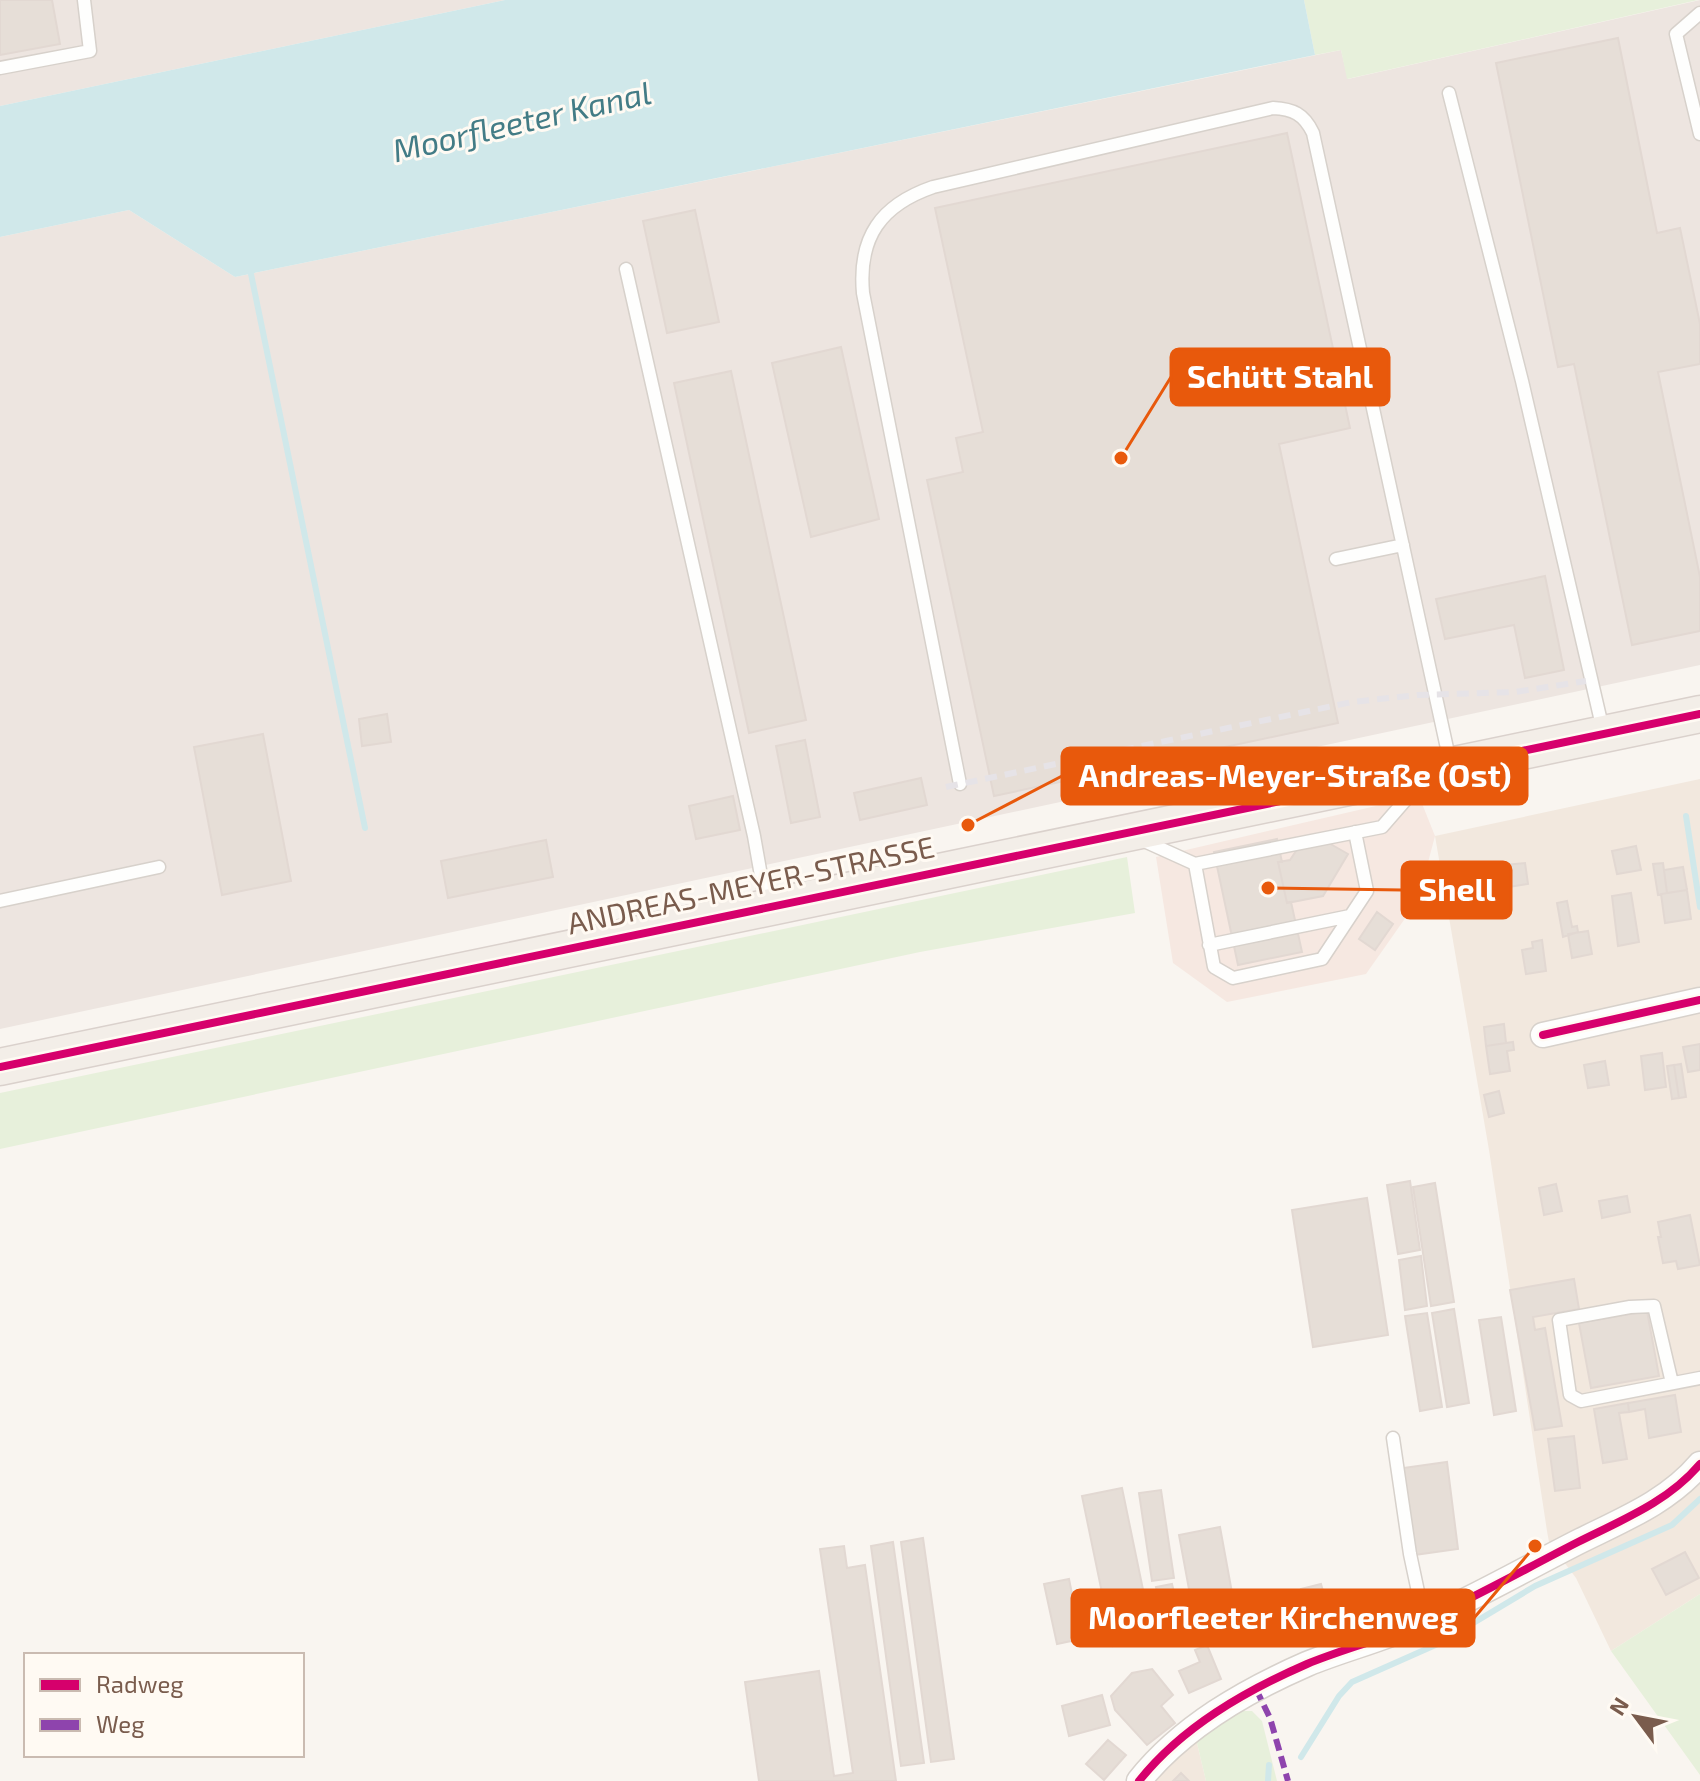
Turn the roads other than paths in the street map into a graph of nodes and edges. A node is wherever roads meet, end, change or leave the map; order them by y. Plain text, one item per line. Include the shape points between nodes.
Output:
1 (84, 0) edge
2 (1700, 13) edge
3 (0, 68) edge
4 (1449, 93) dead end
5 (1700, 134) edge
6 (626, 269) dead end
7 (1403, 545) junction
8 (1336, 559) dead end
9 (1700, 714) edge
10 (1604, 733) junction
11 (1441, 767) junction
12 (960, 784) dead end
13 (1355, 832) junction
14 (1128, 834) junction
15 (1195, 864) junction
16 (159, 867) dead end
17 (0, 901) edge
18 (767, 908) junction
19 (1350, 916) junction
20 (1209, 945) junction
21 (1700, 1000) edge
22 (1543, 1035) dead end
23 (0, 1067) edge
24 (1700, 1378) edge
25 (1672, 1383) junction
26 (1393, 1438) dead end
27 (1700, 1464) edge
28 (1424, 1620) junction
29 (1139, 1781) edge

1 - 3 lane via 90,51
2 - 5 lane via 1676,34
4 - 10 lane
6 - 18 lane
7 - 8 lane
7 - 11 lane
7 - 12 lane via 1313,133 1297,112 1254,112 911,195 876,225 861,270
9 - 10 main road, ANDREAS-MEYER-STRASSE
10 - 11 main road, ANDREAS-MEYER-STRASSE
11 - 13 lane via 1382,827
11 - 14 main road, ANDREAS-MEYER-STRASSE
13 - 15 lane
13 - 19 lane via 1367,891
14 - 15 lane
14 - 18 main road, ANDREAS-MEYER-STRASSE
15 - 20 lane
16 - 17 lane
18 - 23 main road, ANDREAS-MEYER-STRASSE
19 - 20 lane
19 - 20 lane via 1322,959 1248,975 1233,978 1214,967
21 - 22 street
24 - 25 lane
25 - 25 lane via 1581,1401 1570,1395 1559,1320 1654,1306
26 - 28 lane
27 - 28 street via 1649,1506
28 - 29 street via 1307,1664 1246,1694 1189,1732

